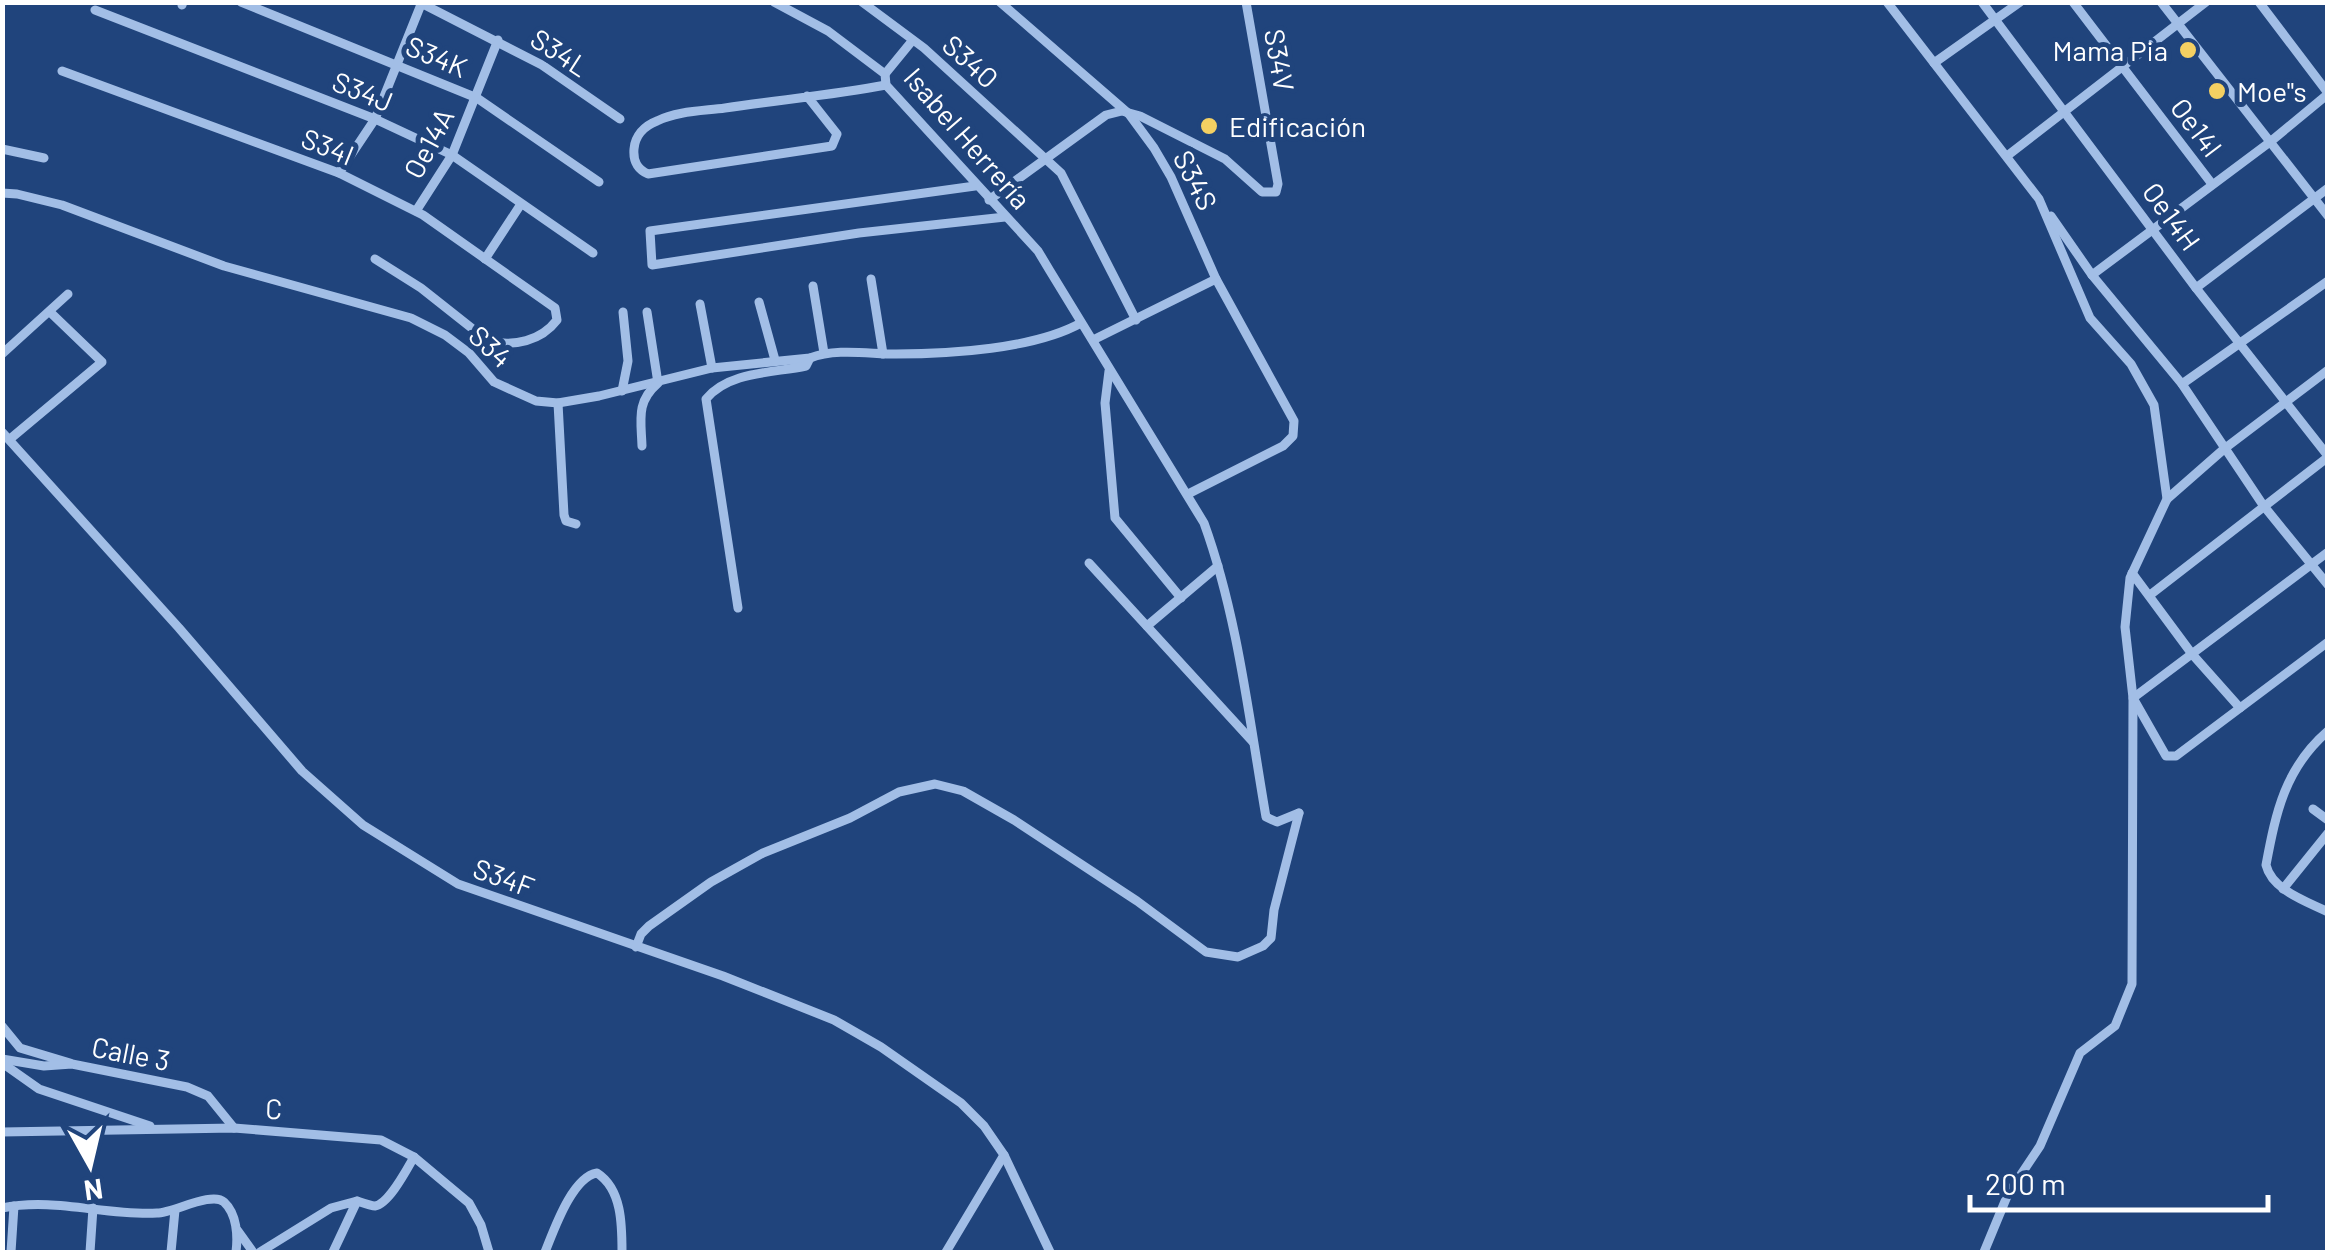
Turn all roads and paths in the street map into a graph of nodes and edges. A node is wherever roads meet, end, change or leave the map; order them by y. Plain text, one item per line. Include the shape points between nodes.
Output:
1 (241, 2) edge
2 (862, 2) edge
3 (1000, 2) edge
4 (1246, 2) edge
5 (1887, 2) edge
6 (1982, 2) edge
7 (2020, 2) edge
8 (2073, 2) edge
9 (2161, 2) edge
10 (2206, 2) edge
11 (2259, 2) edge
12 (421, 3) edge
13 (775, 3) edge
14 (95, 10) dead end
15 (1996, 20) junction
16 (2177, 24) junction
17 (498, 40) junction
18 (912, 41) junction
19 (1934, 63) junction
20 (397, 64) junction
21 (2122, 67) junction
22 (62, 71) dead end
23 (885, 80) junction
24 (2328, 93) edge
25 (808, 96) junction
26 (477, 98) junction
27 (2064, 110) junction
28 (1129, 114) junction
29 (620, 118) dead end
30 (375, 120) junction
31 (2270, 142) junction
32 (2, 148) edge
33 (452, 155) junction
34 (2007, 156) junction
35 (44, 158) dead end
36 (1045, 158) junction
37 (340, 173) junction
38 (600, 182) dead end
39 (2212, 184) junction
40 (976, 186) junction
41 (2328, 188) edge
42 (2, 194) edge
43 (2314, 199) junction
44 (989, 200) junction
45 (2039, 200) junction
46 (521, 204) junction
47 (416, 211) junction
48 (2328, 216) edge
49 (1005, 217) junction
50 (2154, 230) junction
51 (593, 253) dead end
52 (375, 258) dead end
53 (485, 259) junction
54 (2092, 275) junction
55 (871, 279) dead end
56 (1216, 279) junction
57 (2328, 281) edge
58 (814, 286) dead end
59 (2196, 288) junction
60 (68, 294) dead end
61 (759, 302) dead end
62 (700, 304) dead end
63 (50, 312) junction
64 (623, 312) dead end
65 (647, 312) dead end
66 (1136, 320) junction
67 (1082, 324) junction
68 (1093, 340) junction
69 (2240, 345) junction
70 (824, 353) junction
71 (2, 354) edge
72 (882, 354) junction
73 (810, 358) junction
74 (774, 360) junction
75 (712, 368) junction
76 (1110, 370) junction
77 (2328, 370) edge
78 (658, 383) junction
79 (2182, 384) junction
80 (622, 391) junction
81 (2286, 402) junction
82 (558, 403) junction
83 (6, 436) edge
84 (642, 446) dead end
85 (2224, 449) junction
86 (2328, 456) edge
87 (1188, 494) junction
88 (2167, 499) junction
89 (2263, 504) junction
90 (576, 524) dead end
91 (2328, 552) edge
92 (1089, 563) dead end
93 (2311, 564) junction
94 (1218, 566) junction
95 (2132, 573) junction
96 (2328, 585) edge
97 (2150, 595) junction
98 (1181, 598) junction
99 (738, 608) dead end
100 (1147, 626) junction
101 (2328, 642) edge
102 (2192, 654) junction
103 (2133, 698) junction
104 (2240, 708) junction
105 (2327, 732) edge
106 (1255, 745) junction
107 (2312, 809) dead end
108 (2328, 820) edge
109 (2328, 833) edge
110 (2284, 889) junction
111 (2328, 912) edge
112 (636, 946) junction
113 (2, 1026) edge
114 (2, 1061) edge
115 (72, 1064) junction
116 (157, 1128) junction
117 (234, 1128) junction
118 (2, 1132) edge
119 (1004, 1154) junction
120 (414, 1157) junction
121 (357, 1201) junction
122 (8, 1207) edge
123 (93, 1208) junction
124 (175, 1210) junction
125 (238, 1231) junction
126 (11, 1252) edge
127 (90, 1252) edge
128 (172, 1252) edge
129 (236, 1252) edge
130 (257, 1252) edge
131 (333, 1252) edge
132 (489, 1252) edge
133 (544, 1252) edge
134 (622, 1252) edge
135 (946, 1252) edge
136 (1050, 1252) edge
137 (1984, 1252) edge

1 - 20 street, S34K
2 - 18 street, S34O
3 - 28 street, S34S
4 - 28 street, S34V via 1278,184 1273,194 1262,192 1226,158
5 - 19 street
6 - 15 street, Oe14H
7 - 15 street
8 - 21 street, Oe14I
9 - 16 street
10 - 16 street
11 - 24 street
12 - 17 street, S34L
12 - 20 street
13 - 23 street, Isabel Herrería via 850,45
14 - 30 street, S34J
15 - 19 street
15 - 27 street, Oe14H
16 - 21 street
16 - 31 street
17 - 26 street, Oe14A
17 - 29 street, S34L
18 - 23 street
18 - 36 street, S34O
19 - 34 street
20 - 26 street, S34K
20 - 30 street
21 - 27 street
21 - 39 street, Oe14I
22 - 37 street, S34I
23 - 25 street
23 - 40 street, Isabel Herrería
24 - 31 street
25 - 25 street via 659,120 640,132 635,161 648,174 832,146 837,134
26 - 33 street, Oe14A
26 - 38 street, S34K
27 - 34 street
27 - 50 street, Oe14H
28 - 36 street via 1106,115
28 - 56 street, S34S via 1171,177
30 - 33 street, S34J
30 - 37 street
31 - 39 street
31 - 43 street
32 - 35 street
33 - 46 street, S34J
33 - 47 street, Oe14A
34 - 45 street
36 - 44 street
36 - 66 street, S34O via 1061,173
37 - 47 street, S34I
39 - 50 street
40 - 44 street, Isabel Herrería
40 - 49 street via 650,231 652,264
41 - 43 street
42 - 82 street, S34 via 62,206 224,266 410,318 469,353 506,390
43 - 48 street
43 - 59 street
44 - 49 street, Isabel Herrería
45 - 54 street
45 - 88 street via 2090,318 2131,364 2154,405
46 - 51 street, S34J
46 - 53 street
47 - 53 street, S34I
49 - 67 street, Isabel Herrería via 1038,251
50 - 54 street
50 - 59 street, Oe14H
52 - 53 street, S34I via 488,341 534,338 555,324 555,308
54 - 79 street
55 - 72 street
56 - 66 street
56 - 87 street, S34S via 1294,421 1293,436
57 - 69 street
58 - 70 street
59 - 69 street, Oe14H
60 - 63 street
61 - 74 street
62 - 75 street
63 - 71 street
63 - 83 street via 102,362
64 - 80 street via 628,362
65 - 78 street
66 - 68 street
67 - 68 street, Isabel Herrería
67 - 72 street, S34 via 1060,335 980,349
68 - 76 street, Isabel Herrería
69 - 79 street
69 - 81 street, Oe14H
70 - 72 street, S34
70 - 73 street, S34
73 - 74 street, S34
73 - 99 street via 806,366 733,382 706,399
74 - 75 street, S34
75 - 78 street, S34
76 - 87 street, Isabel Herrería
76 - 98 street via 1104,403 1115,518
77 - 81 street
78 - 80 street, S34
78 - 84 street via 645,395
79 - 85 street
80 - 82 street, S34
81 - 85 street
81 - 86 street, Oe14H
82 - 90 street via 565,518
83 - 112 street, S34F via 302,771 363,825 458,884
85 - 88 street
85 - 89 street
86 - 89 street
87 - 94 street, Isabel Herrería
88 - 95 street
89 - 93 street
89 - 97 street
91 - 93 street
92 - 100 street
93 - 96 street
93 - 102 street
94 - 98 street
94 - 106 street, Isabel Herrería
95 - 97 street
95 - 103 street via 2125,627
97 - 102 street
98 - 100 street
100 - 106 street
101 - 104 street
102 - 103 street
102 - 104 street
103 - 104 street via 2171,758
103 - 137 street via 2132,984 2115,1026 2080,1053
105 - 110 street via 2303,754 2278,808 2266,865
106 - 112 street, Isabel Herrería via 1266,817 1277,822 1299,813 1271,938 1249,954 1206,952 1014,820 963,791 935,784 899,792 742,864 649,926
107 - 108 street
109 - 110 street
110 - 111 street
112 - 119 street, S34F via 834,1020 961,1103
113 - 115 street via 20,1048
114 - 115 street, Calle 3
114 - 116 street via 39,1088
115 - 117 street, Calle 3 via 187,1087 208,1096
116 - 117 street, C
116 - 118 street, C
117 - 120 street, C via 367,1137
119 - 135 street
119 - 136 street, S34F
120 - 121 street via 382,1203
120 - 132 street, C via 475,1211
121 - 130 street via 330,1208
121 - 131 street
122 - 123 street
122 - 126 street
123 - 124 street
123 - 127 street
124 - 125 street via 219,1199
124 - 128 street
125 - 129 street
125 - 130 street
133 - 134 street via 582,1180 597,1173 618,1203

